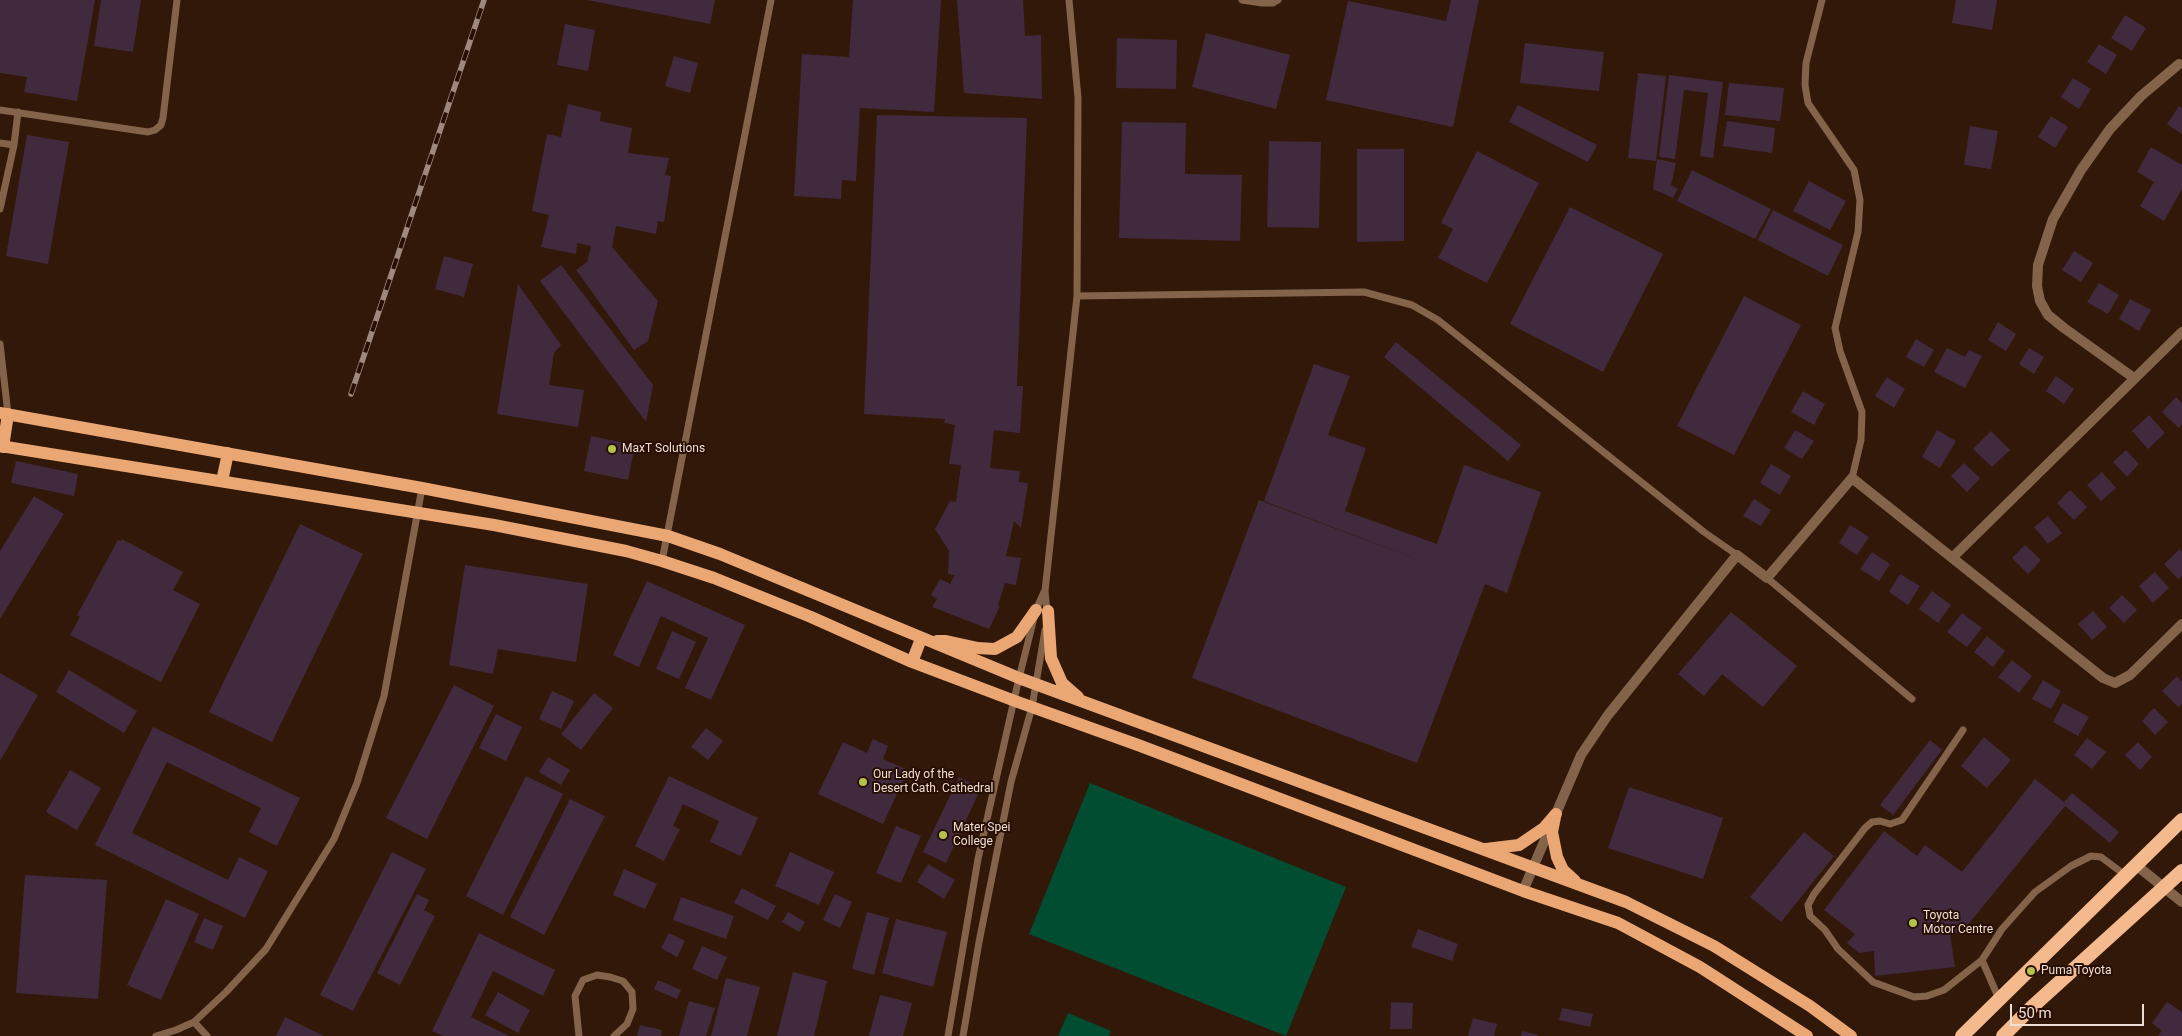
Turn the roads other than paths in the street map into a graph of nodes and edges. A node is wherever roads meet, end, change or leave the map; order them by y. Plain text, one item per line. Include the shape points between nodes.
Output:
1 (177, 0) edge
2 (771, 0) edge
3 (1070, 0) edge
4 (1242, 0) edge
5 (1278, 0) edge
6 (1822, 0) edge
7 (2179, 64) dead end
8 (0, 110) edge
9 (18, 112) junction
10 (0, 144) edge
11 (14, 145) junction
12 (0, 209) edge
13 (1077, 296) junction
14 (2182, 332) edge
15 (0, 344) edge
16 (2134, 378) junction
17 (4, 413) edge
18 (1, 446) edge
19 (228, 453) junction
20 (1852, 478) junction
21 (222, 482) junction
22 (422, 488) junction
23 (419, 513) junction
24 (668, 536) junction
25 (1737, 555) junction
26 (1953, 557) junction
27 (662, 561) junction
28 (1767, 578) junction
29 (1045, 591) junction
30 (1042, 610) junction
31 (2182, 624) edge
32 (924, 640) junction
33 (912, 662) junction
34 (1019, 678) junction
35 (1036, 684) junction
36 (1912, 699) dead end
37 (1082, 700) junction
38 (1015, 701) junction
39 (1032, 707) junction
40 (1963, 730) dead end
41 (1556, 814) junction
42 (2182, 820) edge
43 (1484, 850) junction
44 (2136, 865) junction
45 (1531, 868) junction
46 (2182, 871) edge
47 (2125, 875) junction
48 (1581, 886) junction
49 (2165, 888) junction
50 (1523, 891) junction
51 (2182, 902) edge
52 (1982, 960) junction
53 (1999, 999) junction
54 (194, 1022) junction
55 (156, 1036) edge
56 (207, 1036) edge
57 (579, 1036) edge
58 (614, 1036) edge
59 (948, 1036) edge
60 (963, 1036) edge
61 (1807, 1036) edge
62 (1851, 1036) edge
63 (1962, 1036) edge
64 (2003, 1036) edge

1 - 9 lane via 163,118 155,130 148,132
2 - 24 lane
3 - 13 lane via 1078,98
4 - 5 lane via 1262,3
6 - 20 lane via 1806,63 1808,103 1854,170 1860,200 1858,232 1835,328 1862,412 1861,440
7 - 16 street via 2141,96 2110,129 2081,170 2053,219 2038,265 2040,301 2048,315
8 - 9 lane
9 - 11 lane
10 - 11 lane
11 - 12 lane
13 - 25 lane via 1364,292 1412,305 1438,320
13 - 29 lane
14 - 16 street
15 - 17 lane
16 - 26 street
17 - 18 main road
17 - 19 main road
18 - 21 main road
19 - 21 main road
19 - 22 main road
20 - 26 street
20 - 28 street
21 - 23 main road
22 - 23 lane
22 - 24 main road
23 - 27 main road via 626,551
23 - 54 lane via 384,696 357,783 334,839 266,949
24 - 27 lane
24 - 32 main road via 720,554
25 - 28 street
25 - 41 street via 1608,715 1581,755
26 - 31 street via 2103,678 2116,683 2130,675
27 - 33 main road via 714,578
28 - 36 lane
29 - 30 lane
29 - 30 lane
30 - 32 main road via 1017,637 995,648
30 - 34 lane
30 - 35 lane
30 - 37 main road via 1051,658 1062,683
32 - 33 main road
32 - 34 main road
33 - 38 main road
34 - 35 main road
34 - 38 lane
35 - 37 main road
35 - 39 lane
37 - 43 main road
38 - 39 main road
38 - 59 lane via 978,859
39 - 50 main road
39 - 60 lane via 1012,782
40 - 52 lane via 1902,820 1890,824 1872,822 1865,828 1808,905 1810,916 1838,949 1873,982 1900,993 1914,997 1944,990
41 - 43 main road via 1544,828 1519,845
41 - 45 street
41 - 48 main road via 1552,832 1557,857 1563,870
42 - 44 highway
43 - 45 main road
44 - 47 highway
44 - 49 street
45 - 48 main road
45 - 50 street
46 - 49 highway
47 - 52 lane via 2101,857 2091,856 2071,866 2035,892 2002,929
47 - 53 highway
48 - 62 main road via 1626,902 1714,946 1810,1006
49 - 51 street
49 - 64 highway
50 - 61 main road via 1618,923 1700,967
52 - 53 lane
53 - 63 highway
54 - 55 lane
54 - 56 lane
57 - 58 lane via 575,996 582,980 597,975 623,981 632,992 633,1008 627,1024

